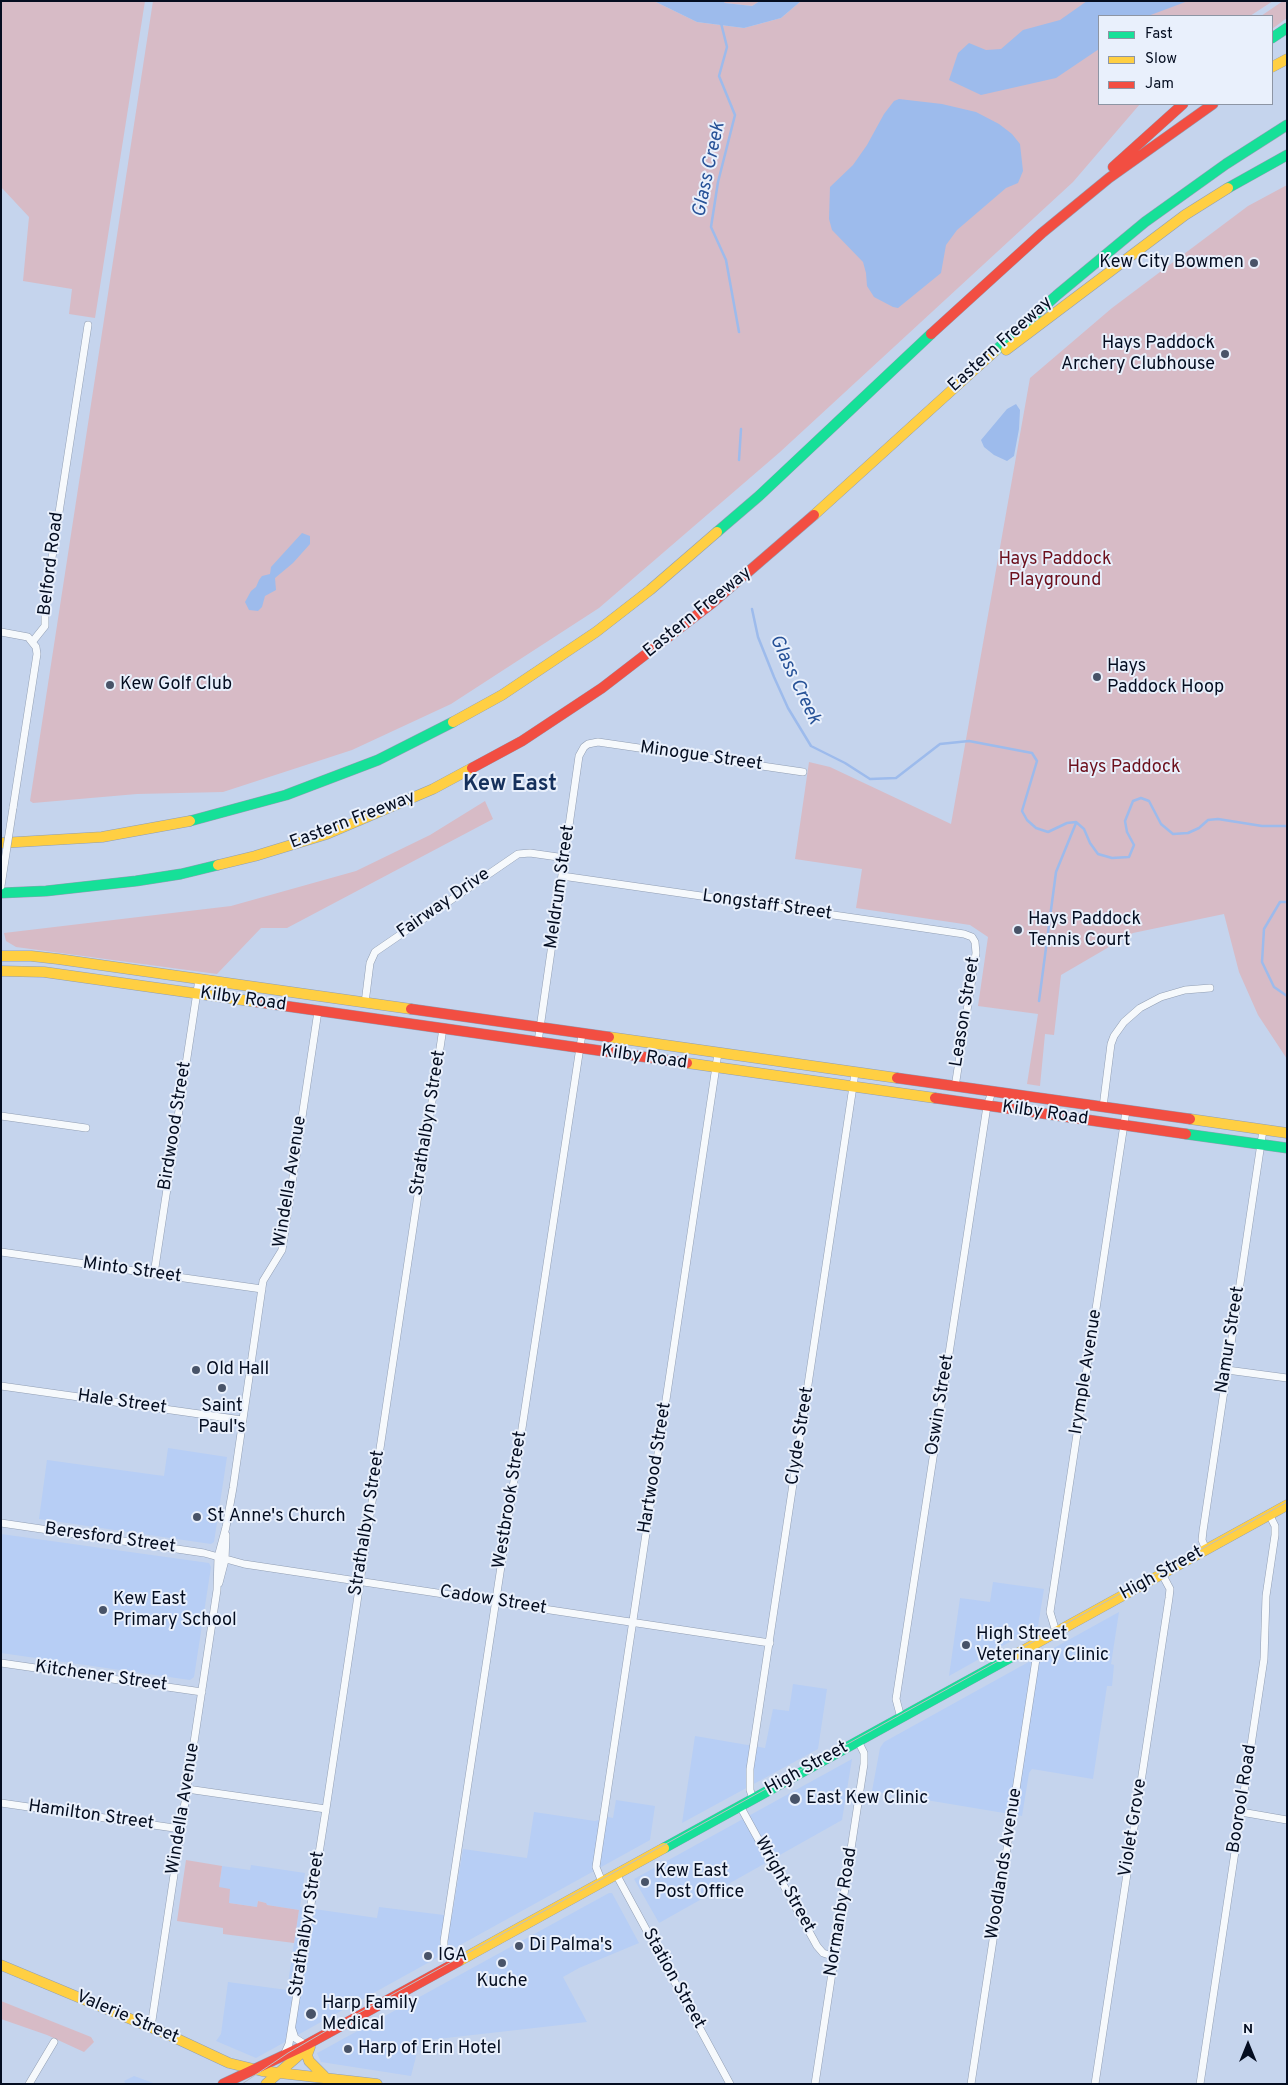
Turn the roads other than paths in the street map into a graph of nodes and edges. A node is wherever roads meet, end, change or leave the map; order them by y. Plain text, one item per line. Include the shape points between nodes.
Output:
1 (1287, 28) edge
2 (1273, 37) edge
3 (1287, 58) edge
4 (1273, 66) edge
5 (1182, 105) edge
6 (1212, 105) edge
7 (1287, 125) edge
8 (1287, 155) edge
9 (1065, 214) junction
10 (88, 325) dead end
11 (929, 409) junction
12 (1, 632) edge
13 (33, 641) junction
14 (598, 742) joint
15 (803, 772) dead end
16 (1, 843) edge
17 (565, 858) junction
18 (562, 876) junction
19 (1, 886) edge
20 (1, 893) edge
21 (972, 937) joint
22 (1, 956) edge
23 (1, 971) edge
24 (199, 979) junction
25 (1210, 988) dead end
26 (197, 994) junction
27 (365, 1003) junction
28 (318, 1011) junction
29 (443, 1028) junction
30 (539, 1028) junction
31 (582, 1034) junction
32 (538, 1042) junction
33 (579, 1048) junction
34 (718, 1053) junction
35 (717, 1068) junction
36 (855, 1073) junction
37 (955, 1087) junction
38 (853, 1088) junction
39 (992, 1092) junction
40 (987, 1106) junction
41 (1103, 1107) junction
42 (1126, 1110) junction
43 (1, 1116) edge
44 (1124, 1125) junction
45 (86, 1128) dead end
46 (1263, 1130) junction
47 (1287, 1133) edge
48 (1261, 1144) junction
49 (1287, 1148) edge
50 (1, 1252) edge
51 (154, 1274) junction
52 (262, 1289) junction
53 (1227, 1370) junction
54 (1287, 1378) edge
55 (1, 1386) edge
56 (242, 1420) junction
57 (1287, 1504) edge
58 (1269, 1514) junction
59 (1, 1524) edge
60 (226, 1527) junction
61 (1206, 1550) junction
62 (218, 1557) junction
63 (225, 1560) junction
64 (1162, 1574) junction
65 (359, 1581) junction
66 (217, 1590) junction
67 (496, 1602) junction
68 (633, 1623) junction
69 (1056, 1632) junction
70 (770, 1643) junction
71 (1034, 1644) junction
72 (1, 1663) edge
73 (202, 1692) junction
74 (901, 1718) junction
75 (858, 1741) junction
76 (187, 1789) junction
77 (753, 1799) junction
78 (1, 1803) edge
79 (740, 1806) junction
80 (326, 1809) junction
81 (1241, 1812) junction
82 (1287, 1820) edge
83 (181, 1829) junction
84 (616, 1874) junction
85 (602, 1882) junction
86 (834, 1957) junction
87 (452, 1964) junction
88 (1, 1966) edge
89 (293, 2018) junction
90 (151, 2027) junction
91 (54, 2042) dead end
92 (308, 2046) junction
93 (283, 2056) junction
94 (253, 2069) junction
95 (279, 2072) junction
96 (324, 2076) junction
97 (29, 2084) edge
98 (223, 2084) edge
99 (266, 2084) edge
100 (377, 2084) edge
101 (730, 2084) edge
102 (815, 2084) edge
103 (971, 2084) edge
104 (1095, 2084) edge
105 (1200, 2084) edge

1 - 2 main road
3 - 4 main road
5 - 9 main road via 1133,147
6 - 9 main road via 1117,172
7 - 11 main road, Eastern Freeway via 1145,222
8 - 11 main road via 1220,192 1178,220
9 - 16 main road via 996,273 680,565 596,632 468,715 370,764 244,808 102,837
10 - 13 street, Belford Road via 44,626
11 - 20 main road, Eastern Freeway via 786,540 671,637 561,716 481,764 365,819 255,856 136,882
12 - 13 street via 22,635
13 - 19 street, bridge via 37,654
14 - 15 street, Minogue Street
14 - 17 street, Meldrum Street via 588,744 580,756
17 - 18 street, Meldrum Street
17 - 27 street, Fairway Drive via 518,854 375,952 370,962
18 - 21 street, Longstaff Street
18 - 30 street, Meldrum Street
21 - 37 street, Leason Street via 976,953
22 - 24 main road, Kilby Road via 41,957
23 - 26 main road, Kilby Road via 44,972
24 - 26 street, Birdwood Street
24 - 27 main road, Kilby Road
25 - 41 street via 1185,990 1161,997 1140,1008 1124,1022 1111,1044
26 - 28 main road, Kilby Road
26 - 51 street, Birdwood Street
27 - 30 main road, Kilby Road
28 - 29 main road, Kilby Road
28 - 52 street, Windella Avenue via 282,1250 265,1276
29 - 32 main road, Kilby Road
29 - 65 street, Strathalbyn Street
30 - 31 main road, Kilby Road
30 - 32 street, Meldrum Street
31 - 33 street, Westbrook Street
31 - 34 main road, Kilby Road
32 - 33 main road, Kilby Road
33 - 35 main road, Kilby Road
33 - 67 street, Westbrook Street
34 - 35 street, Hartwood Street
34 - 36 main road, Kilby Road
35 - 38 main road, Kilby Road
35 - 68 street, Hartwood Street
36 - 37 main road, Kilby Road
36 - 38 street, Clyde Street
37 - 39 main road, Kilby Road
38 - 40 main road, Kilby Road
38 - 70 street, Clyde Street
39 - 40 street, Oswin Street
39 - 41 main road, Kilby Road
40 - 44 main road, Kilby Road
40 - 74 street, Oswin Street via 896,1699
41 - 42 main road, Kilby Road
42 - 44 street, Irymple Avenue
42 - 46 main road, Kilby Road
43 - 45 street
44 - 48 main road, Kilby Road
44 - 69 street, Irymple Avenue via 1050,1612
46 - 47 main road, Kilby Road
46 - 48 street, Namur Street
48 - 49 main road, Kilby Road
48 - 53 street, Namur Street
50 - 51 street, Minto Street
51 - 52 street, Minto Street
52 - 56 street, Windella Avenue
53 - 54 street
53 - 61 street, Namur Street via 1202,1531
55 - 56 street, Hale Street
56 - 60 street, Windella Avenue
57 - 58 main road, High Street
58 - 61 main road, High Street
58 - 81 street, Boorool Road via 1275,1535 1266,1596 1264,1659
59 - 62 street, Beresford Street
60 - 62 street, Windella Avenue
60 - 63 street, Windella Avenue
61 - 64 main road, High Street
62 - 63 street, Cadow Street
62 - 66 street, Windella Avenue
63 - 65 street, Cadow Street
63 - 66 street, Windella Avenue
64 - 69 main road, High Street
64 - 104 street, Violet Grove via 1170,1589 1169,1598
65 - 67 street, Cadow Street
65 - 80 street, Strathalbyn Street
66 - 73 street, Windella Avenue
67 - 68 street, Cadow Street
67 - 87 street, Westbrook Street via 444,1941
68 - 70 street, Cadow Street
68 - 85 street, Hartwood Street via 596,1867
69 - 71 main road, High Street
70 - 77 street, Clyde Street via 750,1768
71 - 74 main road, High Street
71 - 103 street, Woodlands Avenue via 1036,1659
72 - 73 street, Kitchener Street
73 - 76 street, Windella Avenue
74 - 75 main road, High Street
75 - 77 main road, High Street
75 - 86 street, Normanby Road via 864,1753 864,1764
76 - 80 street
76 - 83 street, Windella Avenue
77 - 79 main road, High Street
78 - 83 street, Hamilton Street
79 - 84 main road, High Street
79 - 86 street, Wright Street via 817,1946 823,1953
80 - 89 street, Strathalbyn Street
81 - 82 street
81 - 105 street, Boorool Road
83 - 90 street, Windella Avenue
84 - 85 main road, High Street
84 - 101 street, Station Street
85 - 87 main road, High Street
86 - 102 street, Normanby Road
87 - 92 main road, High Street
88 - 90 main road, Valerie Street
89 - 92 street, Strathalbyn Street via 294,2036
89 - 93 street, Strathalbyn Street via 288,2047
90 - 94 main road, Valerie Street via 222,2060
91 - 97 street
92 - 93 main road, High Street
92 - 95 main road, High Street
92 - 96 main road via 308,2060
93 - 94 main road, High Street
94 - 95 main road, Valerie Street
94 - 98 main road, High Street
95 - 96 main road, Valerie Street
95 - 99 main road, High Street
96 - 100 main road, Valerie Street

